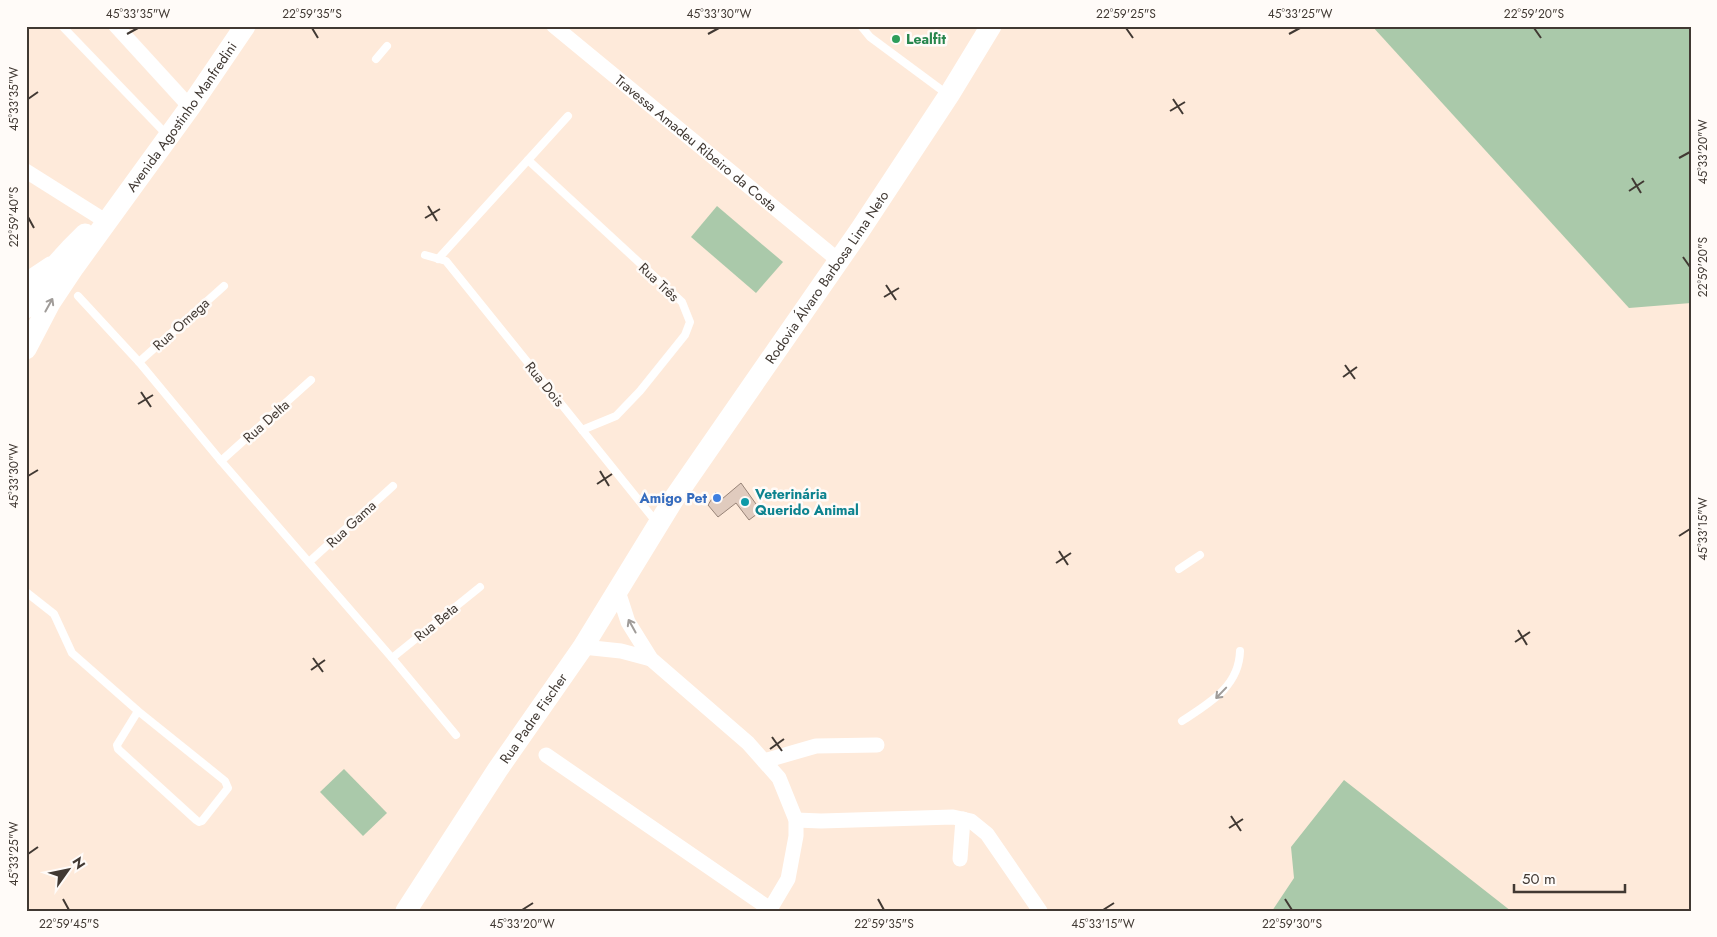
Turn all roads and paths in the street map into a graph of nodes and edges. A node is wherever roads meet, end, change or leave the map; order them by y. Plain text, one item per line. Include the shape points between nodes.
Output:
1 (62, 26) edge
2 (116, 26) edge
3 (245, 26) edge
4 (554, 26) edge
5 (861, 26) edge
6 (991, 26) edge
7 (387, 46) dead end
8 (376, 59) dead end
9 (949, 95) junction
10 (190, 107) junction
11 (568, 116) dead end
12 (168, 136) junction
13 (528, 160) junction
14 (26, 171) edge
15 (108, 215) junction
16 (425, 255) dead end
17 (62, 257) junction
18 (438, 259) junction
19 (838, 260) junction
20 (26, 280) edge
21 (224, 286) dead end
22 (78, 296) dead end
23 (26, 308) edge
24 (26, 348) edge
25 (139, 362) junction
26 (311, 380) dead end
27 (582, 430) junction
28 (221, 461) junction
29 (393, 486) dead end
30 (658, 524) junction
31 (1200, 555) dead end
32 (309, 562) junction
33 (1179, 568) dead end
34 (480, 587) dead end
35 (26, 592) edge
36 (618, 592) junction
37 (583, 647) junction
38 (1240, 651) dead end
39 (392, 658) junction
40 (651, 659) junction
41 (138, 711) junction
42 (1182, 720) dead end
43 (456, 735) dead end
44 (877, 745) dead end
45 (546, 755) dead end
46 (764, 760) junction
47 (963, 819) junction
48 (796, 820) junction
49 (960, 859) dead end
50 (770, 910) edge
51 (406, 911) edge
52 (1040, 911) edge

1 - 12 lane
2 - 10 street
3 - 10 main road, Avenida Agostinho Manfredini
4 - 19 street, Travessa Amadeu Ribeiro da Costa
5 - 9 lane via 870,37
6 - 9 main road, Rodovia Álvaro Barbosa Lima Neto
7 - 8 lane
9 - 19 main road, Rodovia Álvaro Barbosa Lima Neto
10 - 12 main road, Avenida Agostinho Manfredini
11 - 13 lane
12 - 15 main road, Avenida Agostinho Manfredini
13 - 18 lane
13 - 27 lane, Rua Três via 682,302 690,322 685,335 616,416
14 - 15 street
15 - 17 main road
24 -> 15 main road via 50,303
16 - 18 lane, Rua Dois
17 - 20 street
17 - 23 main road
18 - 27 lane, Rua Dois via 446,261
19 - 30 main road, Rodovia Álvaro Barbosa Lima Neto
21 - 25 lane, Rua Omega
22 - 25 lane
25 - 28 lane
26 - 28 lane, Rua Delta
27 - 30 lane, Rua Dois
28 - 32 lane
29 - 32 lane, Rua Gama
30 - 36 main road, Rua Padre Fischer
31 - 33 lane
32 - 39 lane
34 - 39 lane, Rua Beta
35 - 41 lane via 54,614 72,653
36 - 37 main road, Rua Padre Fischer
40 -> 36 street via 628,622
37 - 40 street
37 - 51 main road, Rua Padre Fischer via 498,769
38 -> 42 lane via 1236,673 1219,696
39 - 43 lane
40 - 46 street
41 - 41 lane via 227,785 228,788 202,821 196,820 118,749
44 - 46 street via 816,746
45 - 50 street
46 - 48 street via 779,778
47 - 48 street
47 - 49 street
47 - 52 street via 971,821 987,834
48 - 50 street via 788,879

